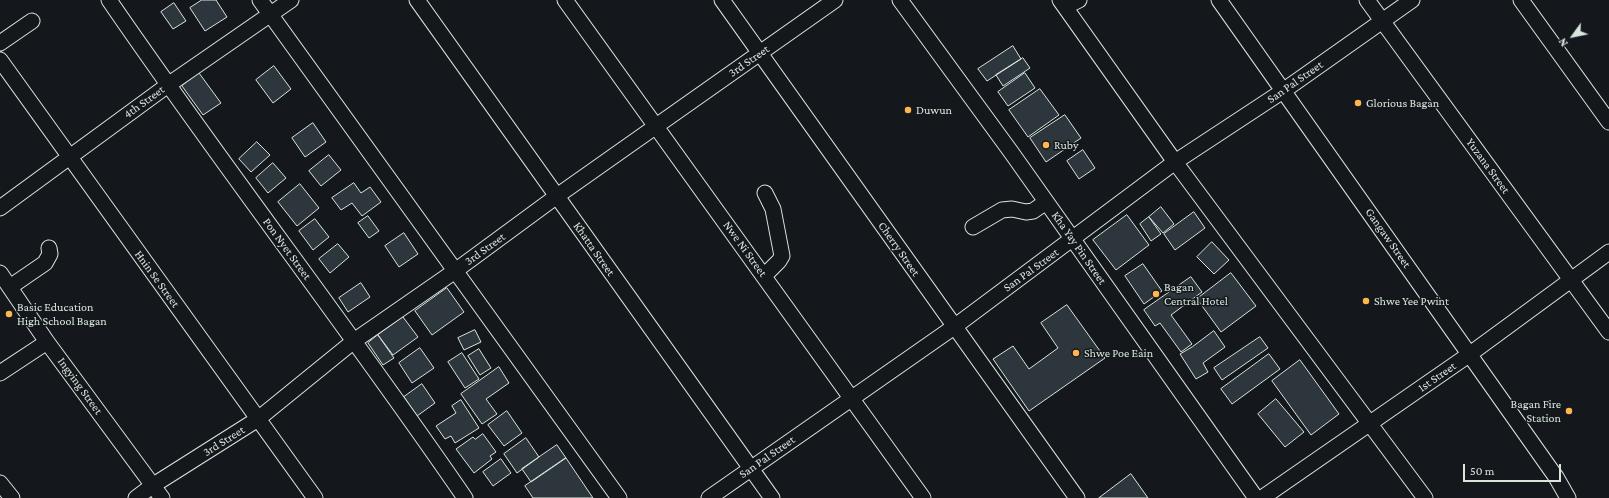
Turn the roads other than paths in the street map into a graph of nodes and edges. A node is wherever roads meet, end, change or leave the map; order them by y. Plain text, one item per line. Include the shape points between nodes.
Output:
1 (109, 0) edge
2 (260, 0) edge
3 (291, 0) edge
4 (417, 0) edge
5 (565, 0) edge
6 (722, 0) edge
7 (834, 0) edge
8 (900, 0) edge
9 (1079, 0) edge
10 (1219, 0) edge
11 (1367, 0) edge
12 (1412, 0) edge
13 (1521, 0) edge
14 (1063, 4) edge
15 (270, 15) junction
16 (1382, 20) junction
17 (32, 21) dead end
18 (0, 43) edge
19 (760, 53) junction
20 (0, 60) edge
21 (168, 85) junction
22 (1283, 91) junction
23 (1609, 122) edge
24 (656, 127) junction
25 (70, 157) junction
26 (1175, 162) junction
27 (765, 193) dead end
28 (557, 196) junction
29 (1046, 202) junction
30 (0, 208) edge
31 (973, 227) dead end
32 (1073, 239) junction
33 (49, 248) dead end
34 (1609, 252) edge
35 (455, 272) junction
36 (0, 273) edge
37 (764, 276) junction
38 (1571, 280) junction
39 (10, 287) junction
40 (954, 326) junction
41 (1609, 332) edge
42 (354, 341) junction
43 (47, 342) junction
44 (1470, 354) junction
45 (0, 373) edge
46 (852, 399) junction
47 (258, 419) junction
48 (1370, 423) junction
49 (750, 468) junction
50 (0, 483) edge
51 (152, 486) junction
52 (12, 498) edge
53 (136, 498) edge
54 (162, 498) edge
55 (315, 498) edge
56 (465, 498) edge
57 (619, 498) edge
58 (709, 498) edge
59 (772, 498) edge
60 (923, 498) edge
61 (1077, 498) edge
62 (1256, 498) edge
63 (1262, 498) edge
64 (1425, 498) edge
65 (1568, 498) edge

1 - 21 street, Pon Nyet Street
2 - 15 street
3 - 15 street, 4th Street
4 - 28 street, Khatta Street
5 - 24 street, Nwe Ni Street
6 - 19 street, Cherry Street
7 - 19 street, 3rd Street
8 - 29 street, Kha Yay Pin Street
9 - 14 street
10 - 22 street, Gangaw Street
11 - 16 street, Yuzana Street
12 - 16 street, San Pal Street
13 - 23 street
14 - 26 street
15 - 21 street, 4th Street
15 - 35 street
16 - 22 street, San Pal Street
16 - 38 street, Yuzana Street
17 - 18 street
19 - 24 street, 3rd Street
19 - 40 street, Cherry Street
20 - 25 street, Hnin Se Street
21 - 25 street, 4th Street
21 - 42 street, Pon Nyet Street
22 - 26 street, San Pal Street
22 - 44 street, Gangaw Street
24 - 28 street, 3rd Street
24 - 37 street, Nwe Ni Street
25 - 30 street, 4th Street
25 - 47 street, Hnin Se Street
26 - 32 street, San Pal Street
26 - 48 street
27 - 37 street via 773,209 782,256
28 - 35 street, 3rd Street
28 - 49 street, Khatta Street
29 - 31 street via 1033,211 1012,208 1002,210
29 - 32 street, Kha Yay Pin Street
32 - 40 street, San Pal Street
32 - 62 street, Kha Yay Pin Street
33 - 39 street via 50,254 45,263
34 - 38 street, 1st Street
35 - 42 street, 3rd Street
35 - 57 street
36 - 39 street, Ingying Street
37 - 46 street, Nwe Ni Street
38 - 41 street, Yuzana Street
38 - 44 street, 1st Street
39 - 43 street, Ingying Street
40 - 46 street, San Pal Street
40 - 61 street, Cherry Street
42 - 47 street, 3rd Street
42 - 56 street, Pon Nyet Street
43 - 45 street
43 - 51 street, Ingying Street
44 - 48 street, 1st Street
44 - 65 street, Gangaw Street
46 - 49 street, San Pal Street
46 - 60 street, Nwe Ni Street
47 - 51 street, 3rd Street
47 - 55 street, Hnin Se Street
48 - 63 street, 1st Street
48 - 64 street
49 - 58 street, San Pal Street
49 - 59 street, Khatta Street
50 - 52 street
51 - 53 street, 3rd Street
51 - 54 street, Ingying Street

